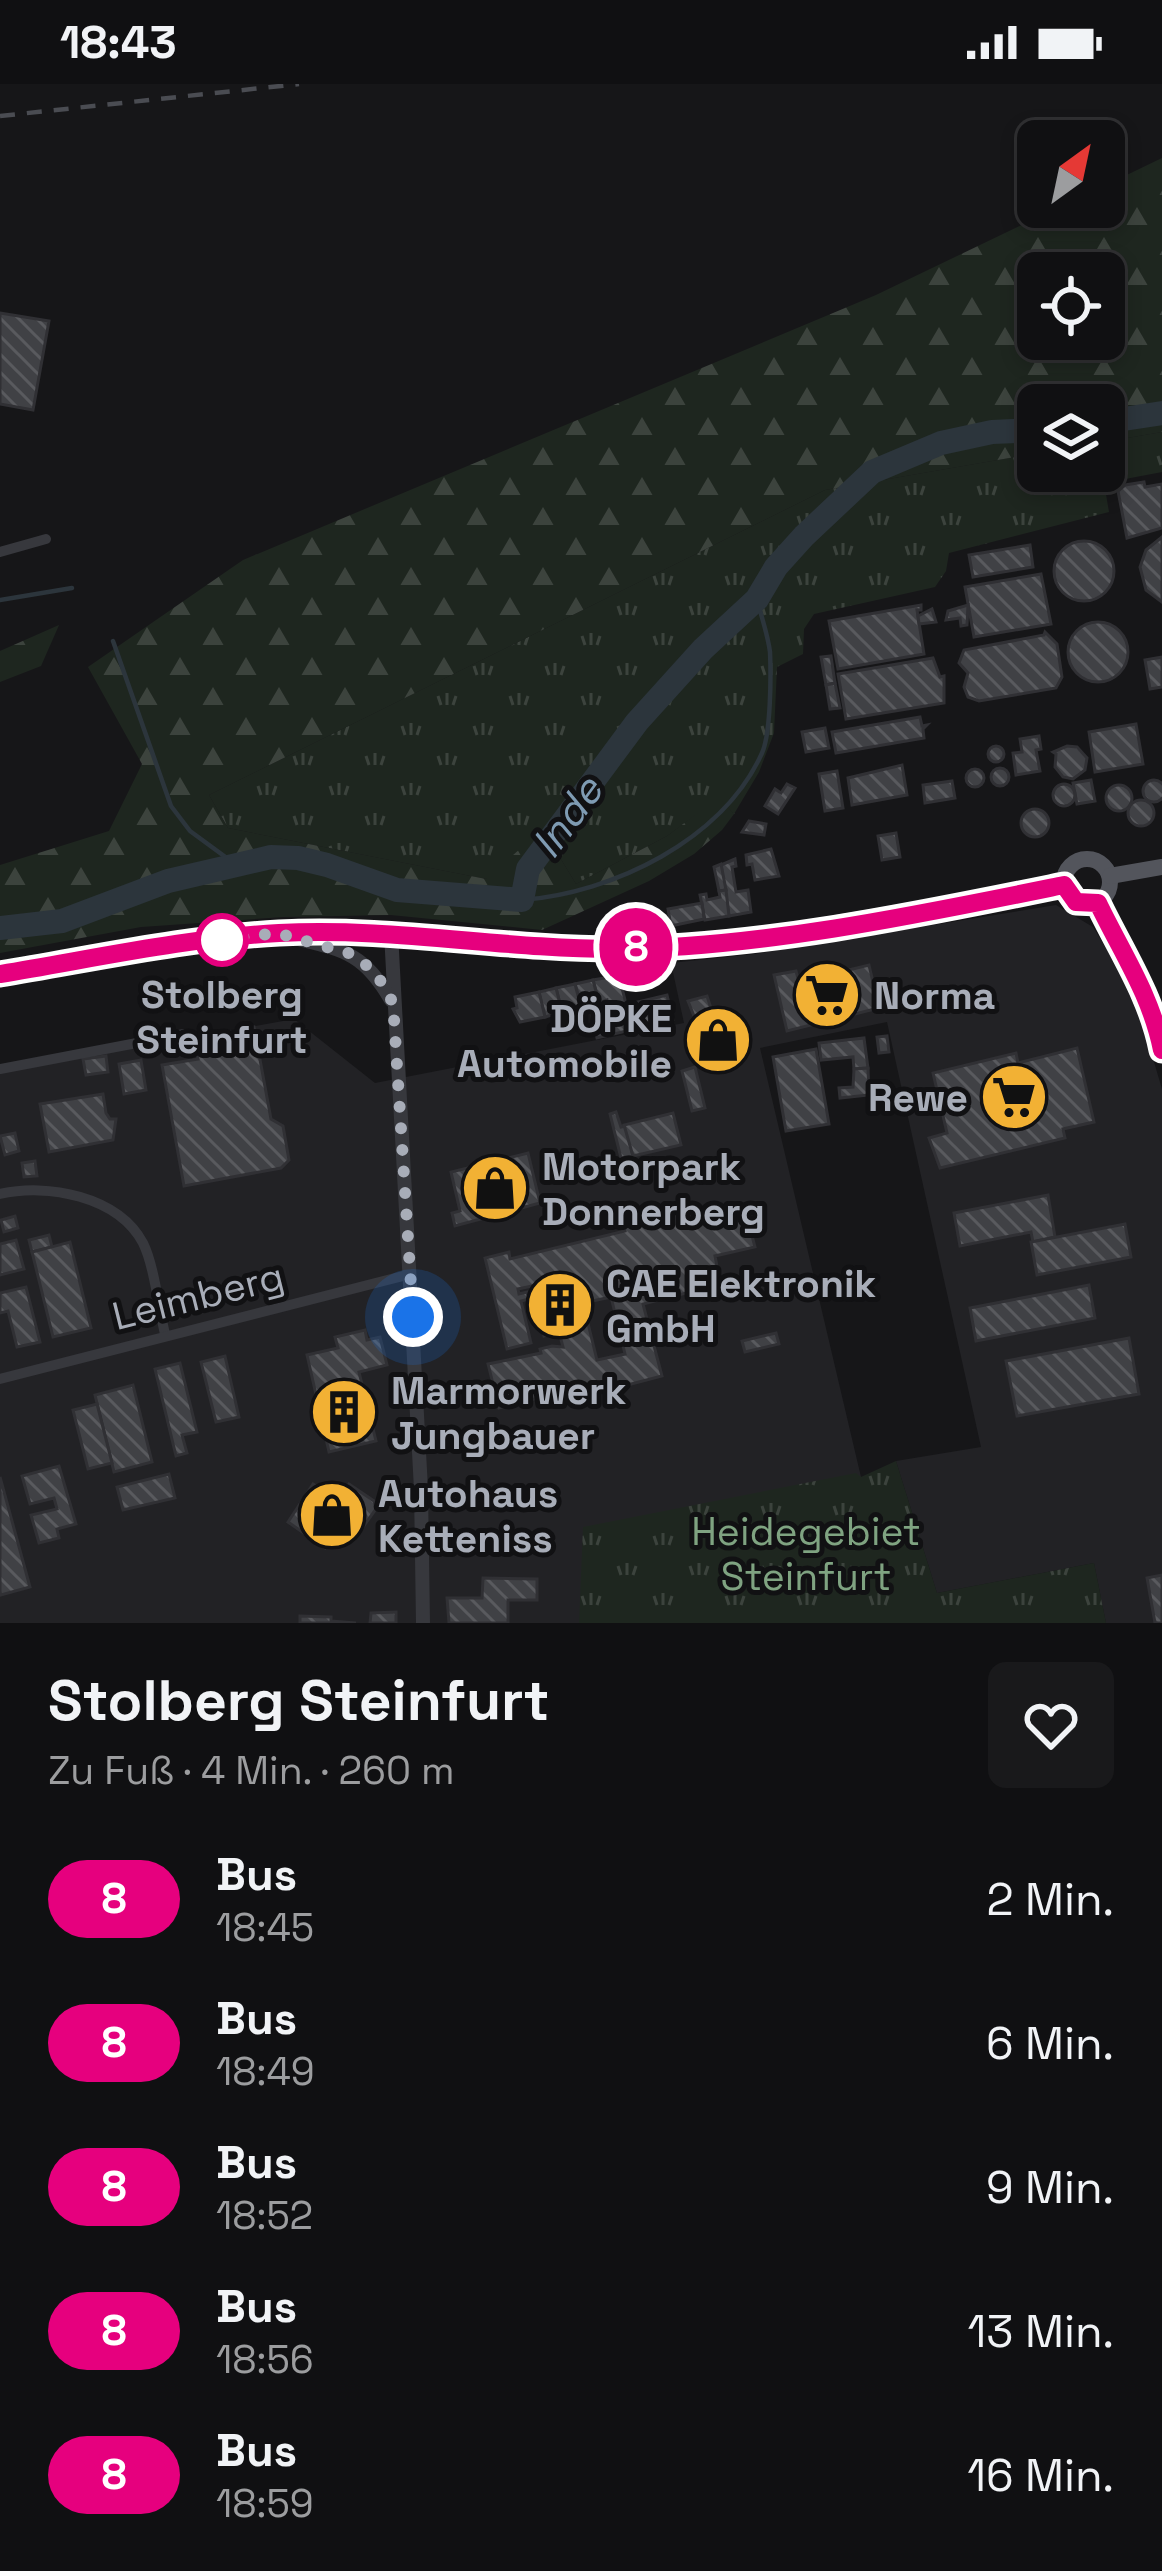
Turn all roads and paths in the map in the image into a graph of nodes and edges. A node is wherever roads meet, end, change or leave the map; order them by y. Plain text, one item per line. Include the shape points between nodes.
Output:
1 (46, 539) dead end
2 (0, 552) edge
3 (1162, 867) edge
4 (1110, 876) junction
5 (1064, 885) junction
6 (1098, 903) junction
7 (277, 933) junction
8 (391, 933) junction
9 (0, 974) edge
10 (393, 1003) junction
11 (184, 1034) dead end
12 (1162, 1050) edge
13 (0, 1069) edge
14 (0, 1194) edge
15 (411, 1274) junction
16 (165, 1334) junction
17 (0, 1379) edge
18 (423, 1623) edge

1 - 2 street
3 - 4 main road
4 - 5 main road via 1088,858 1068,869
4 - 6 main road
5 - 6 main road via 1076,902
5 - 8 main road via 872,920 615,949
6 - 12 street via 1144,986
7 - 8 main road
7 - 9 main road
7 - 10 street via 362,960
8 - 10 street
10 - 15 street
11 - 13 street
14 - 16 street via 61,1192 111,1210 142,1243
15 - 16 street, Leimberg
15 - 18 street
16 - 17 street, Leimberg

